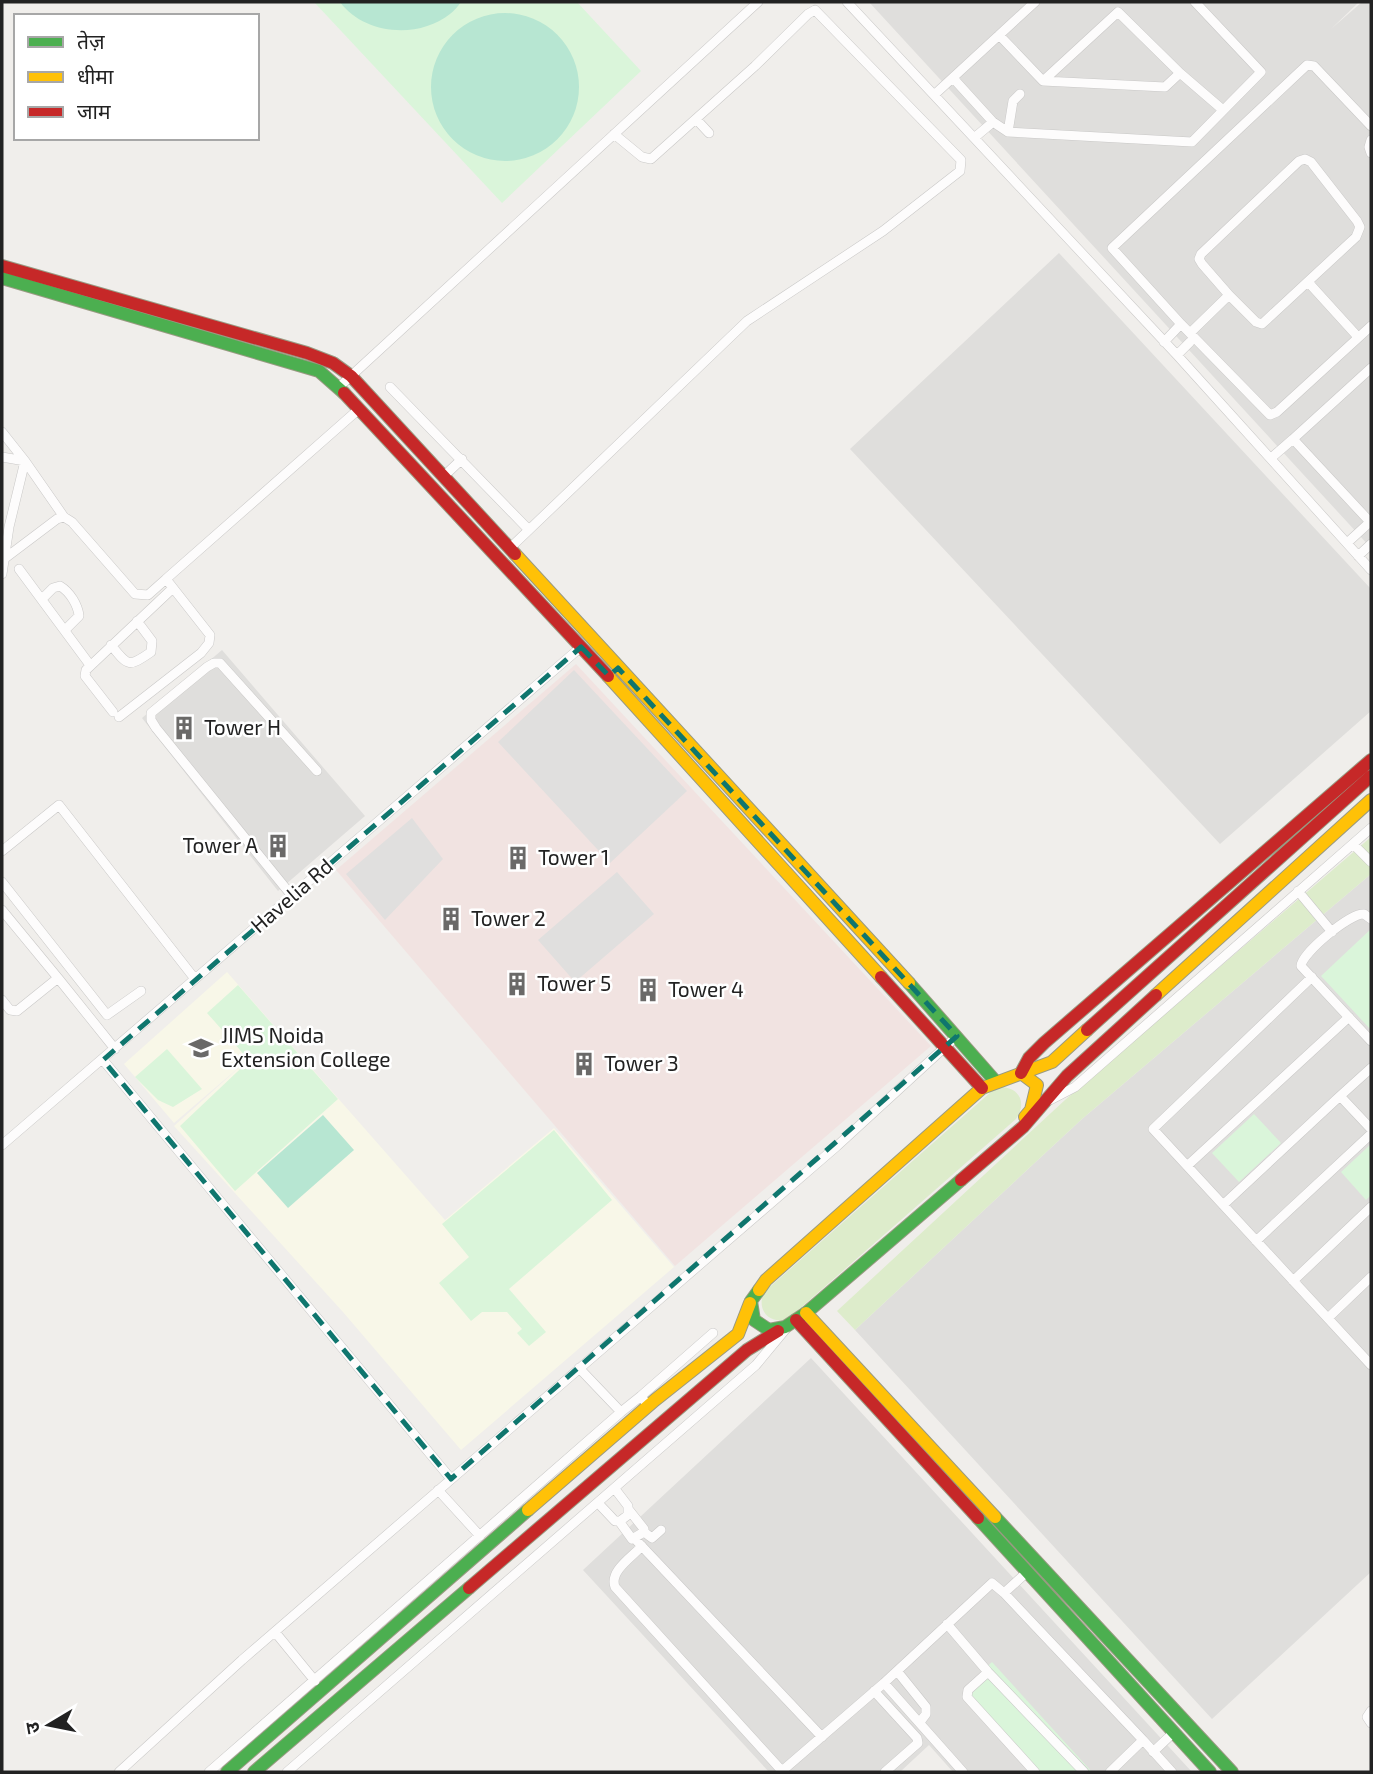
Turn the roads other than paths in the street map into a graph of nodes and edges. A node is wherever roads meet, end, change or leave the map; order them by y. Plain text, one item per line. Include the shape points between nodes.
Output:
1 (758, 2) edge
2 (847, 2) edge
3 (1035, 2) edge
4 (1195, 2) edge
5 (819, 6) edge
6 (999, 36) junction
7 (1180, 73) junction
8 (953, 78) junction
9 (1043, 81) junction
10 (1020, 94) dead end
11 (934, 95) junction
12 (1223, 110) junction
13 (696, 119) junction
14 (992, 122) junction
15 (1371, 126) edge
16 (1008, 132) junction
17 (709, 133) dead end
18 (614, 134) junction
19 (974, 138) junction
20 (1371, 140) edge
21 (1371, 153) edge
22 (2, 266) edge
23 (2, 278) edge
24 (1308, 282) junction
25 (1229, 295) junction
26 (1181, 324) junction
27 (1371, 326) edge
28 (1190, 337) junction
29 (1358, 337) junction
30 (1164, 342) junction
31 (1177, 355) junction
32 (1371, 368) edge
33 (351, 376) junction
34 (339, 387) junction
35 (390, 387) dead end
36 (359, 409) junction
37 (2, 432) edge
38 (1293, 439) junction
39 (2, 457) edge
40 (1271, 458) junction
41 (462, 459) junction
42 (25, 461) junction
43 (443, 477) junction
44 (64, 517) junction
45 (1371, 523) edge
46 (5, 526) edge
47 (529, 530) junction
48 (1347, 543) junction
49 (1371, 544) edge
50 (509, 549) junction
51 (1358, 556) junction
52 (4, 559) junction
53 (19, 569) dead end
54 (1371, 570) edge
55 (2, 574) edge
56 (166, 579) junction
57 (173, 588) junction
58 (42, 599) junction
59 (137, 621) junction
60 (65, 630) junction
61 (111, 645) junction
62 (581, 647) junction
63 (90, 664) junction
64 (613, 672) junction
65 (1371, 760) edge
66 (317, 771) dead end
67 (1371, 776) edge
68 (1371, 800) edge
69 (1371, 828) edge
70 (1353, 844) junction
71 (2, 850) edge
72 (1371, 862) edge
73 (2, 882) edge
74 (1298, 891) junction
75 (292, 896) junction
76 (2, 910) edge
77 (1371, 919) edge
78 (1332, 932) junction
79 (1312, 977) junction
80 (58, 978) junction
81 (195, 979) junction
82 (141, 991) dead end
83 (2, 1000) edge
84 (1349, 1017) junction
85 (957, 1036) junction
86 (1371, 1041) edge
87 (946, 1046) junction
88 (116, 1049) junction
89 (103, 1060) junction
90 (1371, 1068) edge
91 (1020, 1073) junction
92 (996, 1082) junction
93 (982, 1088) junction
94 (1340, 1096) junction
95 (1046, 1102) junction
96 (1371, 1131) edge
97 (1011, 1137) junction
98 (4, 1139) edge
99 (1186, 1166) junction
100 (1223, 1205) junction
101 (1371, 1208) edge
102 (1256, 1241) junction
103 (1371, 1277) edge
104 (1293, 1281) junction
105 (751, 1301) junction
106 (1328, 1318) junction
107 (795, 1321) junction
108 (713, 1333) dead end
109 (1369, 1359) edge
110 (579, 1368) junction
111 (644, 1401) junction
112 (621, 1412) junction
113 (662, 1421) junction
114 (674, 1437) junction
115 (452, 1479) junction
116 (615, 1489) junction
117 (439, 1490) junction
118 (598, 1503) junction
119 (629, 1510) junction
120 (619, 1521) junction
121 (661, 1530) dead end
122 (644, 1532) junction
123 (480, 1536) junction
124 (639, 1543) junction
125 (1026, 1573) junction
126 (1004, 1593) junction
127 (947, 1624) junction
128 (275, 1632) junction
129 (897, 1671) junction
130 (988, 1672) junction
131 (315, 1681) junction
132 (884, 1684) junction
133 (874, 1691) junction
134 (1371, 1711) edge
135 (920, 1722) junction
136 (1371, 1723) edge
137 (1174, 1733) junction
138 (822, 1737) junction
139 (1143, 1740) junction
140 (1153, 1752) junction
141 (119, 1772) edge
142 (209, 1772) edge
143 (226, 1772) edge
144 (254, 1772) edge
145 (287, 1772) edge
146 (782, 1772) edge
147 (885, 1772) edge
148 (963, 1772) edge
149 (1035, 1772) edge
150 (1084, 1772) edge
151 (1110, 1772) edge
152 (1172, 1772) edge
153 (1210, 1772) edge
154 (1233, 1772) edge

1 - 18 street
2 - 11 street
3 - 6 street
4 - 12 street via 1261,72
5 - 13 street
5 - 47 street via 961,160 960,172 883,231 747,321
6 - 8 street
6 - 9 street
7 - 9 street via 1165,87
7 - 9 street via 1118,12
7 - 12 street
8 - 11 street
8 - 14 street
10 - 16 street via 1013,101
11 - 19 street
12 - 16 street via 1192,142
13 - 17 street
13 - 18 street via 651,159
14 - 16 street
14 - 19 street
15 - 26 street via 1314,66 1305,66 1113,245
18 - 33 street
19 - 30 street
20 - 21 street
22 - 33 street via 307,353
23 - 34 street via 319,372
24 - 25 street via 1262,324
24 - 25 street via 1360,228 1306,159 1201,254 1202,264
24 - 29 street
25 - 28 street
26 - 28 street
26 - 30 street
27 - 29 street
28 - 29 street via 1270,415
28 - 31 street
30 - 31 street
31 - 40 street
32 - 38 street
33 - 34 street
33 - 43 street
34 - 36 street
35 - 41 street
36 - 56 street
36 - 62 street
37 - 42 street
38 - 40 street
38 - 45 street
39 - 42 street
40 - 48 street
41 - 43 street
41 - 47 street
42 - 44 street
42 - 46 street
43 - 50 street
44 - 52 street
44 - 56 street via 135,594 148,595
45 - 48 street
46 - 52 street
47 - 50 street
48 - 51 street
49 - 51 street
50 - 64 street
51 - 54 street
52 - 55 street
53 - 58 street
56 - 57 street
57 - 59 street
57 - 63 street via 210,635 201,653 116,715 86,676
58 - 60 street
58 - 60 street via 53,588 66,589 79,616
59 - 61 street
59 - 61 street via 152,641 151,652 130,664
60 - 63 street
61 - 63 street
62 - 64 street
62 - 75 street, Havelia Rd
64 - 85 street
64 - 87 street
65 - 91 street via 1044,1043
66 - 75 street via 220,663 207,667 151,713 156,728
67 - 91 street via 1052,1062
68 - 95 street via 1067,1076
69 - 70 street
70 - 72 street
70 - 74 street
71 - 81 street via 59,805
73 - 82 street via 107,1015
74 - 78 street
74 - 95 street via 1075,1087
75 - 81 street, Havelia Rd
76 - 80 street
77 - 78 street via 1357,913
78 - 79 street via 1301,961
79 - 84 street
79 - 99 street via 1153,1129
80 - 83 street via 17,1011
80 - 88 street
81 - 88 street, Havelia Rd
84 - 86 street
84 - 99 street
85 - 87 street
85 - 92 street
87 - 93 street
87 - 110 street
88 - 89 street, Havelia Rd
89 - 98 street, Havelia Rd
89 - 115 street
90 - 94 street
91 - 92 street
91 - 97 street via 1037,1085 1036,1094 1031,1110
92 - 93 street
93 - 105 street via 766,1280
94 - 96 street
94 - 100 street
95 - 97 street
96 - 102 street
97 - 107 street
99 - 100 street
100 - 102 street
101 - 104 street
102 - 104 street
103 - 106 street
104 - 106 street
105 - 107 street via 754,1320 769,1330
105 - 111 street via 738,1334
106 - 109 street
107 - 113 street via 747,1350
107 - 114 street via 756,1365
107 - 125 street
107 - 154 street
108 - 111 street
110 - 112 street
110 - 115 street
111 - 112 street
111 - 143 street
112 - 123 street
113 - 114 street
113 - 144 street
114 - 116 street
115 - 117 street
116 - 118 street
116 - 119 street
117 - 123 street
117 - 128 street
118 - 120 street
118 - 145 street
119 - 120 street
119 - 122 street
120 - 124 street
121 - 122 street via 652,1538
122 - 124 street
123 - 131 street
124 - 138 street
124 - 146 street via 615,1574 615,1587
125 - 126 street
125 - 137 street
126 - 127 street via 992,1583
126 - 139 street
127 - 129 street
127 - 130 street
128 - 131 street
128 - 141 street
129 - 132 street
129 - 135 street via 926,1707
130 - 149 street via 968,1690 967,1697
130 - 150 street
131 - 142 street
132 - 133 street
132 - 135 street
133 - 138 street
133 - 147 street via 918,1743
134 - 136 street via 1367,1717
135 - 148 street
137 - 140 street
137 - 153 street
138 - 146 street
139 - 140 street
139 - 151 street
140 - 152 street

